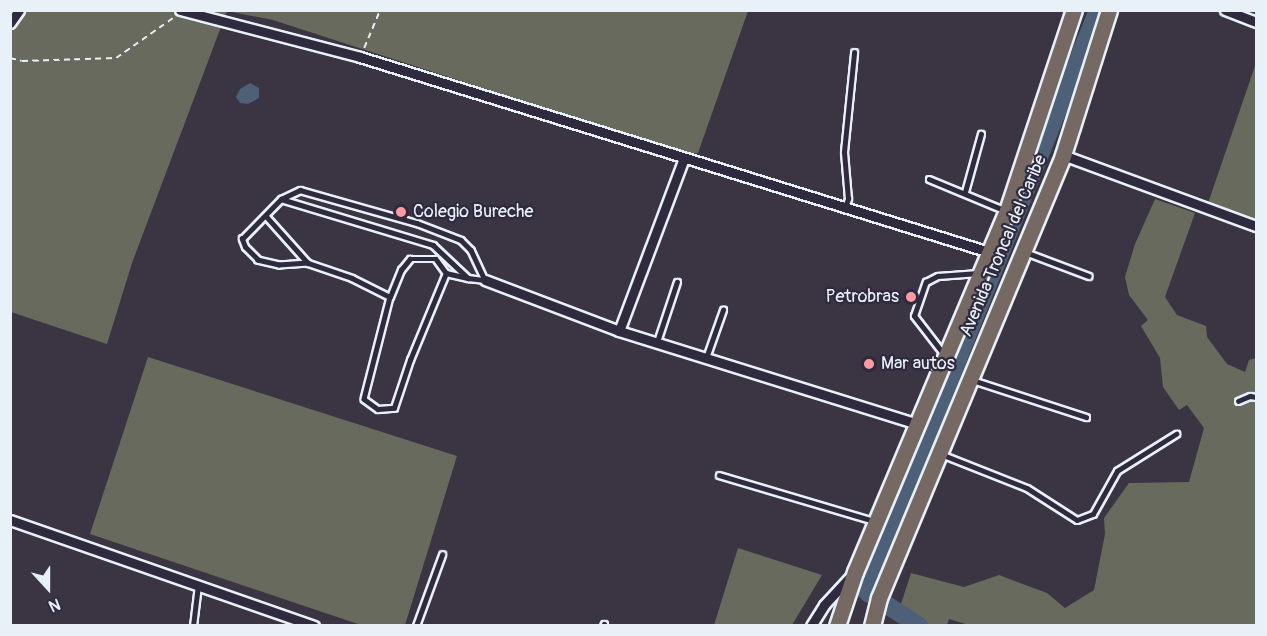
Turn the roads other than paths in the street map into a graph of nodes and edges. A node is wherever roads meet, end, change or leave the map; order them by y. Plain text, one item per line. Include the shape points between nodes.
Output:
1 (19, 10) edge
2 (1074, 10) edge
3 (1109, 10) edge
4 (1225, 10) edge
5 (181, 11) edge
6 (10, 22) edge
7 (1257, 22) edge
8 (854, 53) dead end
9 (981, 134) dead end
10 (1063, 155) junction
11 (684, 158) junction
12 (929, 179) dead end
13 (965, 192) junction
14 (281, 198) junction
15 (845, 207) junction
16 (1006, 211) junction
17 (266, 216) junction
18 (1257, 226) edge
19 (1023, 251) junction
20 (989, 252) junction
21 (308, 263) junction
22 (981, 272) junction
23 (446, 273) junction
24 (1089, 276) dead end
25 (468, 278) junction
26 (485, 280) junction
27 (677, 282) dead end
28 (390, 297) junction
29 (723, 310) dead end
30 (619, 331) junction
31 (657, 342) junction
32 (945, 357) junction
33 (706, 358) junction
34 (970, 379) junction
35 (1257, 397) edge
36 (1238, 402) dead end
37 (1086, 417) dead end
38 (917, 424) junction
39 (1176, 434) dead end
40 (939, 453) junction
41 (720, 475) dead end
42 (10, 520) edge
43 (876, 522) junction
44 (442, 555) dead end
45 (855, 572) junction
46 (199, 584) junction
47 (193, 626) edge
48 (314, 626) edge
49 (416, 626) edge
50 (811, 626) edge
51 (837, 626) edge
52 (872, 626) edge

1 - 6 street
2 - 16 highway, Avenida Troncal del Caribe
3 - 10 highway, Avenida Troncal del Caribe
4 - 7 street
5 - 11 street via 360,57
8 - 15 lane via 844,152 848,199
9 - 13 lane
10 - 18 street
10 - 19 highway, Avenida Troncal del Caribe
11 - 15 street
11 - 30 street
12 - 13 lane
13 - 16 lane
14 - 17 lane
14 - 25 lane via 433,245
14 - 26 lane via 300,190 446,233 471,250
15 - 20 street
16 - 20 highway, Avenida Troncal del Caribe
17 - 21 lane
17 - 21 lane via 242,239 245,247 258,260 279,265
19 - 24 lane
19 - 34 highway, Avenida Troncal del Caribe
20 - 22 highway, Avenida Troncal del Caribe
21 - 28 lane
22 - 32 highway, Avenida Troncal del Caribe
22 - 32 lane via 938,276 926,282 915,316
23 - 25 lane
23 - 28 lane via 436,259 410,259 400,270
23 - 28 lane via 394,408 378,409 364,399
25 - 26 lane
26 - 30 street
27 - 31 lane
29 - 33 lane
30 - 31 street
31 - 33 street
32 - 38 highway, Avenida Troncal del Caribe
33 - 38 street
34 - 37 lane
34 - 40 highway, Avenida Troncal del Caribe
35 - 36 lane
38 - 43 highway, Avenida Troncal del Caribe
39 - 40 lane via 1117,471 1093,514 1077,520 1027,489
40 - 52 highway, Avenida Troncal del Caribe via 879,598
41 - 43 lane
42 - 46 street
43 - 45 highway, Avenida Troncal del Caribe
44 - 49 lane
45 - 50 street via 824,605
45 - 51 highway, Avenida Troncal del Caribe
46 - 47 lane
46 - 48 street

